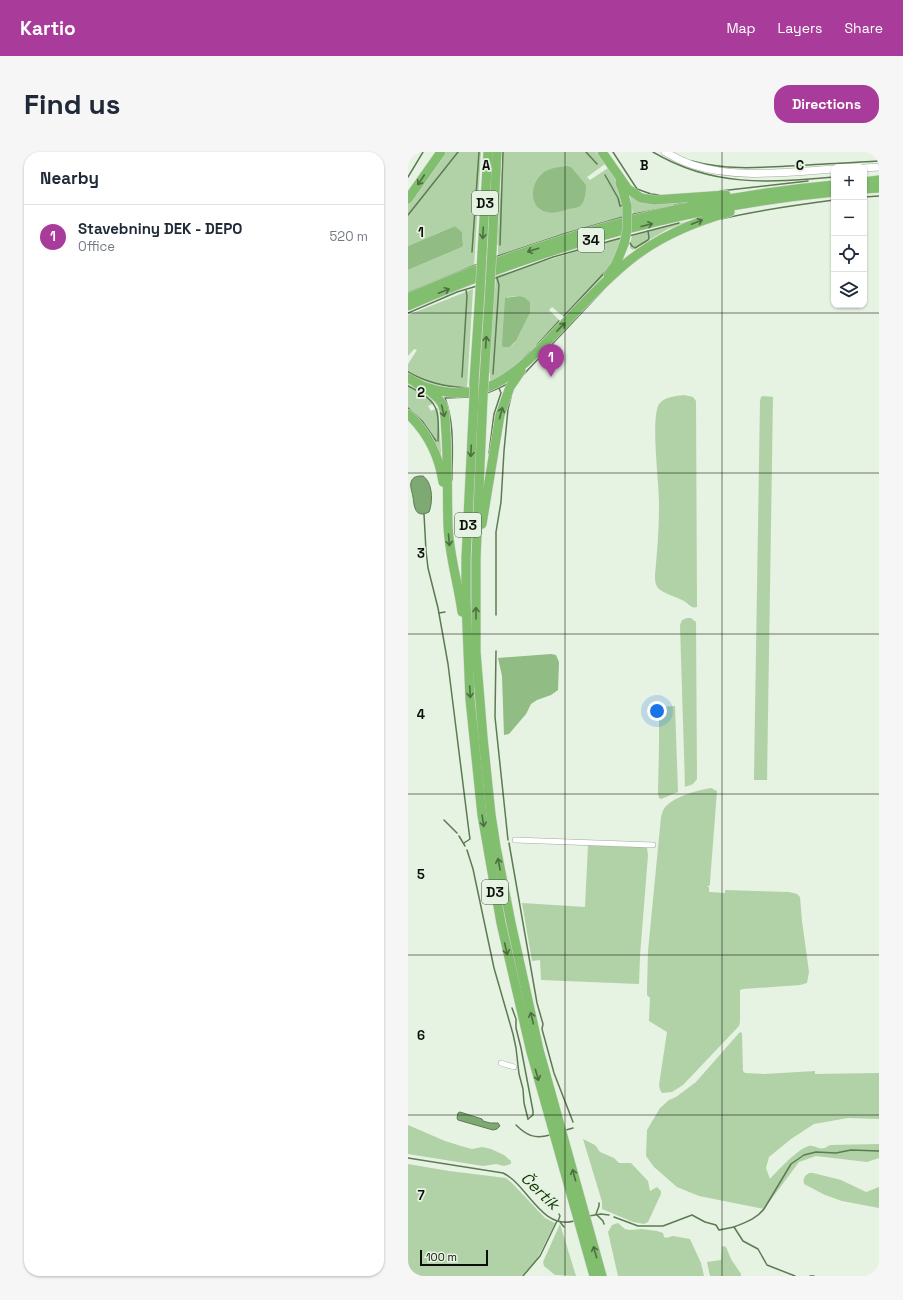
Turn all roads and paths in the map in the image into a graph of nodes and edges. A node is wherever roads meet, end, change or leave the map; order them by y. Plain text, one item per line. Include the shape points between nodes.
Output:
1 (439, 152) edge
2 (488, 152) edge
3 (497, 152) edge
4 (602, 152) edge
5 (665, 152) edge
6 (879, 167) edge
7 (867, 168) edge
8 (614, 169) junction
9 (831, 169) edge
10 (879, 180) edge
11 (867, 182) edge
12 (831, 186) edge
13 (879, 188) edge
14 (867, 189) edge
15 (831, 192) edge
16 (778, 195) junction
17 (408, 199) edge
18 (408, 298) edge
19 (587, 301) junction
20 (408, 306) edge
21 (536, 353) junction
22 (408, 378) edge
23 (479, 381) junction
24 (417, 384) junction
25 (408, 414) edge
26 (448, 525) junction
27 (476, 558) junction
28 (468, 653) junction
29 (515, 840) dead end
30 (653, 845) dead end
31 (501, 1063) dead end
32 (514, 1067) dead end
33 (557, 1129) junction
34 (584, 1229) junction
35 (594, 1276) edge
36 (602, 1276) edge

1 -> 17 highway
2 -> 23 highway, D3, bridge via 480,292
23 -> 3 highway, D3, bridge via 490,288
4 - 8 highway
5 - 9 street via 693,165 731,172
6 - 7 street
8 - 16 highway via 631,192 649,200
8 - 19 highway, bridge via 624,191 627,230 616,264
10 - 11 highway
12 - 16 highway, 34
13 - 14 highway
15 - 16 highway, 34
16 -> 18 highway, 34 via 699,205 612,226 501,261
19 -> 16 highway via 629,261 667,235
20 -> 16 highway, 34 via 502,269 613,233
21 -> 19 highway
21 - 24 highway via 506,379 477,390 447,392
27 -> 21 highway via 500,415 513,382
22 - 24 highway
23 - 27 highway, D3, bridge via 483,396
23 -> 28 highway, D3, bridge via 474,398 466,558
24 -> 26 highway via 436,397 444,411
25 - 26 highway via 421,428 438,459
26 -> 28 highway
33 -> 27 highway, D3 via 496,847 479,698 476,652
28 -> 33 highway, D3 via 478,782 501,923 531,1052
29 - 30 street
31 - 32 street
33 - 34 highway, D3
34 - 35 highway, D3
36 -> 34 highway, D3

